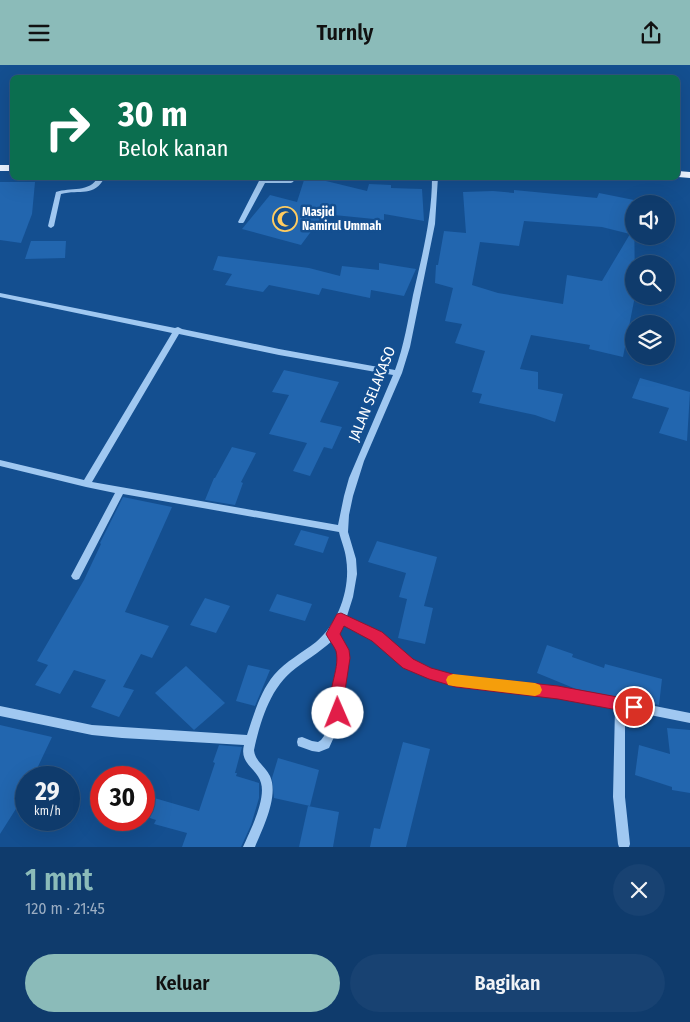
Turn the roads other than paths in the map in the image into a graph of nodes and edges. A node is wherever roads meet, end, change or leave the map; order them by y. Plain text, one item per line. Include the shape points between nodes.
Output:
1 (101, 180) edge
2 (264, 180) edge
3 (278, 180) edge
4 (291, 180) edge
5 (435, 180) edge
6 (241, 222) dead end
7 (52, 226) dead end
8 (0, 295) edge
9 (178, 330) junction
10 (398, 373) junction
11 (0, 463) edge
12 (86, 484) junction
13 (121, 490) junction
14 (342, 529) junction
15 (76, 576) dead end
16 (341, 618) junction
17 (333, 634) junction
18 (620, 704) junction
19 (0, 711) edge
20 (690, 718) edge
21 (250, 740) junction
22 (302, 742) dead end
23 (624, 844) dead end
24 (250, 847) edge

1 - 7 street via 87,191 63,190 58,193
2 - 6 street
3 - 4 street
5 - 10 street, JALAN SELAKASO via 436,194 426,253
8 - 9 street
9 - 10 street
9 - 12 street
10 - 14 street, JALAN SELAKASO via 362,458
11 - 12 street
12 - 13 street
13 - 14 street
13 - 15 street
14 - 16 street, JALAN SELAKASO via 351,561 351,576
16 - 17 street, JALAN SELAKASO
16 - 18 street via 377,637 408,663 429,673 456,681 558,692
17 - 21 street via 274,684
17 - 22 street via 343,658 338,713 325,744 319,747
18 - 20 street
18 - 23 street via 619,797
19 - 21 street via 92,730
21 - 24 street via 248,753 264,776 267,791

